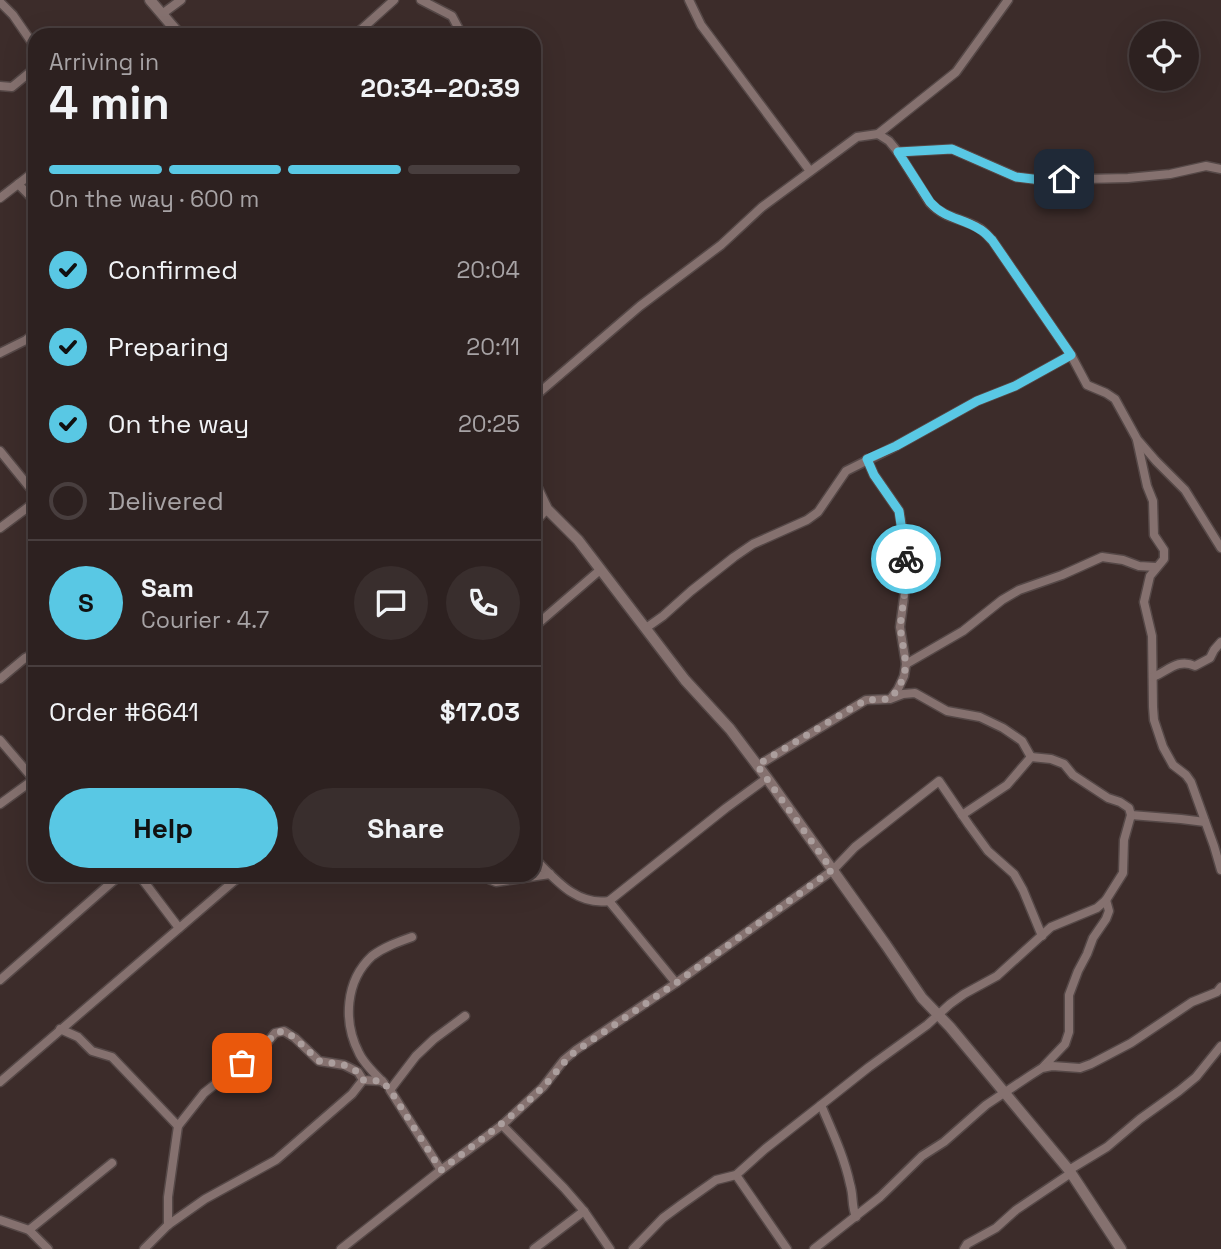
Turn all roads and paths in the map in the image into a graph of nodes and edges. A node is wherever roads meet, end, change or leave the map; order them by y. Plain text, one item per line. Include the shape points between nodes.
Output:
1 (150, 0) edge
2 (181, 0) edge
3 (394, 0) edge
4 (421, 0) edge
5 (689, 0) edge
6 (1008, 0) edge
7 (0, 2) edge
8 (162, 13) junction
9 (174, 28) edge
10 (363, 28) edge
11 (458, 28) edge
12 (28, 37) edge
13 (28, 74) edge
14 (0, 86) edge
15 (878, 134) junction
16 (898, 152) junction
17 (1221, 169) edge
18 (810, 171) junction
19 (28, 177) edge
20 (19, 184) junction
21 (28, 194) edge
22 (0, 198) edge
23 (28, 338) edge
24 (0, 353) edge
25 (1071, 355) junction
26 (541, 391) edge
27 (1137, 439) junction
28 (0, 451) edge
29 (867, 459) junction
30 (28, 485) edge
31 (541, 497) edge
32 (28, 507) edge
33 (547, 509) junction
34 (541, 515) edge
35 (0, 528) edge
36 (1221, 548) edge
37 (1156, 567) junction
38 (600, 570) junction
39 (541, 621) edge
40 (646, 628) junction
41 (1221, 642) edge
42 (28, 656) edge
43 (906, 664) junction
44 (1153, 677) junction
45 (0, 678) edge
46 (890, 699) junction
47 (0, 740) edge
48 (1031, 757) junction
49 (757, 765) junction
50 (28, 774) edge
51 (767, 778) junction
52 (28, 785) edge
53 (0, 804) edge
54 (962, 815) junction
55 (1131, 815) junction
56 (1205, 822) junction
57 (541, 865) edge
58 (832, 870) junction
59 (1221, 870) edge
60 (550, 874) junction
61 (541, 875) edge
62 (112, 882) edge
63 (144, 882) edge
64 (232, 882) edge
65 (1106, 900) junction
66 (609, 901) junction
67 (179, 928) junction
68 (1042, 936) junction
69 (412, 937) dead end
70 (0, 980) edge
71 (676, 983) junction
72 (1220, 991) edge
73 (939, 1015) junction
74 (465, 1016) dead end
75 (60, 1029) junction
76 (1221, 1046) edge
77 (1042, 1068) junction
78 (363, 1080) junction
79 (382, 1081) junction
80 (0, 1082) edge
81 (390, 1090) junction
82 (1005, 1092) junction
83 (821, 1105) junction
84 (502, 1125) junction
85 (178, 1126) junction
86 (112, 1163) dead end
87 (441, 1170) junction
88 (1070, 1172) junction
89 (736, 1175) junction
90 (584, 1211) junction
91 (856, 1217) junction
92 (0, 1220) edge
93 (168, 1226) junction
94 (29, 1230) junction
95 (48, 1249) edge
96 (144, 1249) edge
97 (341, 1249) edge
98 (534, 1249) edge
99 (610, 1249) edge
100 (633, 1249) edge
101 (787, 1249) edge
102 (814, 1249) edge
103 (964, 1249) edge
104 (1121, 1249) edge

1 - 8 street
2 - 8 street
3 - 10 street
4 - 11 street via 452,16
5 - 18 street via 701,25
6 - 15 street via 956,72
7 - 12 street
8 - 9 street
13 - 14 street via 12,87
15 - 16 street
15 - 18 street via 857,137
16 - 17 street via 952,149 1016,177 1041,180 1170,174 1206,166
16 - 25 street via 936,209 982,230 992,240
18 - 26 street
19 - 20 street
20 - 21 street
20 - 22 street
23 - 24 street
25 - 27 street via 1087,385 1115,399
25 - 29 street
27 - 36 street via 1185,489
27 - 37 street via 1153,501 1154,535 1164,550 1164,559
28 - 30 street
29 - 40 street via 846,471 818,512 753,544
29 - 43 street via 899,511 907,575 900,627
31 - 33 street
32 - 35 street
33 - 34 street
33 - 38 street
37 - 43 street via 1102,557 1018,590 963,631
37 - 44 street via 1144,602 1152,636
38 - 39 street
38 - 40 street
40 - 49 street
41 - 44 street via 1210,658 1195,667 1173,665
42 - 45 street
43 - 46 street
44 - 56 street via 1154,720 1163,747 1191,782
46 - 48 street via 915,692 947,711 980,717 1022,741
46 - 49 street via 866,700
47 - 50 street
48 - 54 street via 1007,785
48 - 55 street via 1064,764 1073,775 1129,808
49 - 51 street
51 - 58 street
51 - 66 street
52 - 53 street
54 - 58 street via 939,781
54 - 68 street via 988,851 1014,874
55 - 56 street
55 - 65 street via 1124,840 1123,873
56 - 59 street
57 - 60 street
58 - 71 street
58 - 73 street via 922,998
60 - 61 street
60 - 66 street via 589,901
62 - 70 street
63 - 67 street
64 - 67 street
65 - 68 street
65 - 77 street via 1106,919 1069,995 1065,1044
66 - 71 street
67 - 75 street
68 - 73 street via 997,976
69 - 79 street via 372,957 354,982 350,1032 360,1056
71 - 84 street via 565,1060
72 - 77 street via 1192,1002 1091,1064
73 - 82 street
73 - 83 street
74 - 81 street via 416,1056
75 - 80 street
75 - 85 street via 78,1037 92,1051 112,1058
76 - 88 street via 1196,1077
77 - 82 street
78 - 79 street
78 - 85 street via 344,1065 319,1061 284,1031 275,1033 204,1093
78 - 93 street via 276,1160 205,1199
79 - 81 street
81 - 87 street
82 - 88 street
82 - 91 street via 922,1156
83 - 89 street
83 - 91 street via 839,1144
84 - 87 street
84 - 90 street
85 - 93 street
86 - 94 street
87 - 97 street
88 - 103 street
88 - 104 street
89 - 100 street via 716,1180 663,1218
89 - 101 street
90 - 98 street
90 - 99 street
91 - 102 street
92 - 94 street
93 - 96 street
94 - 95 street

